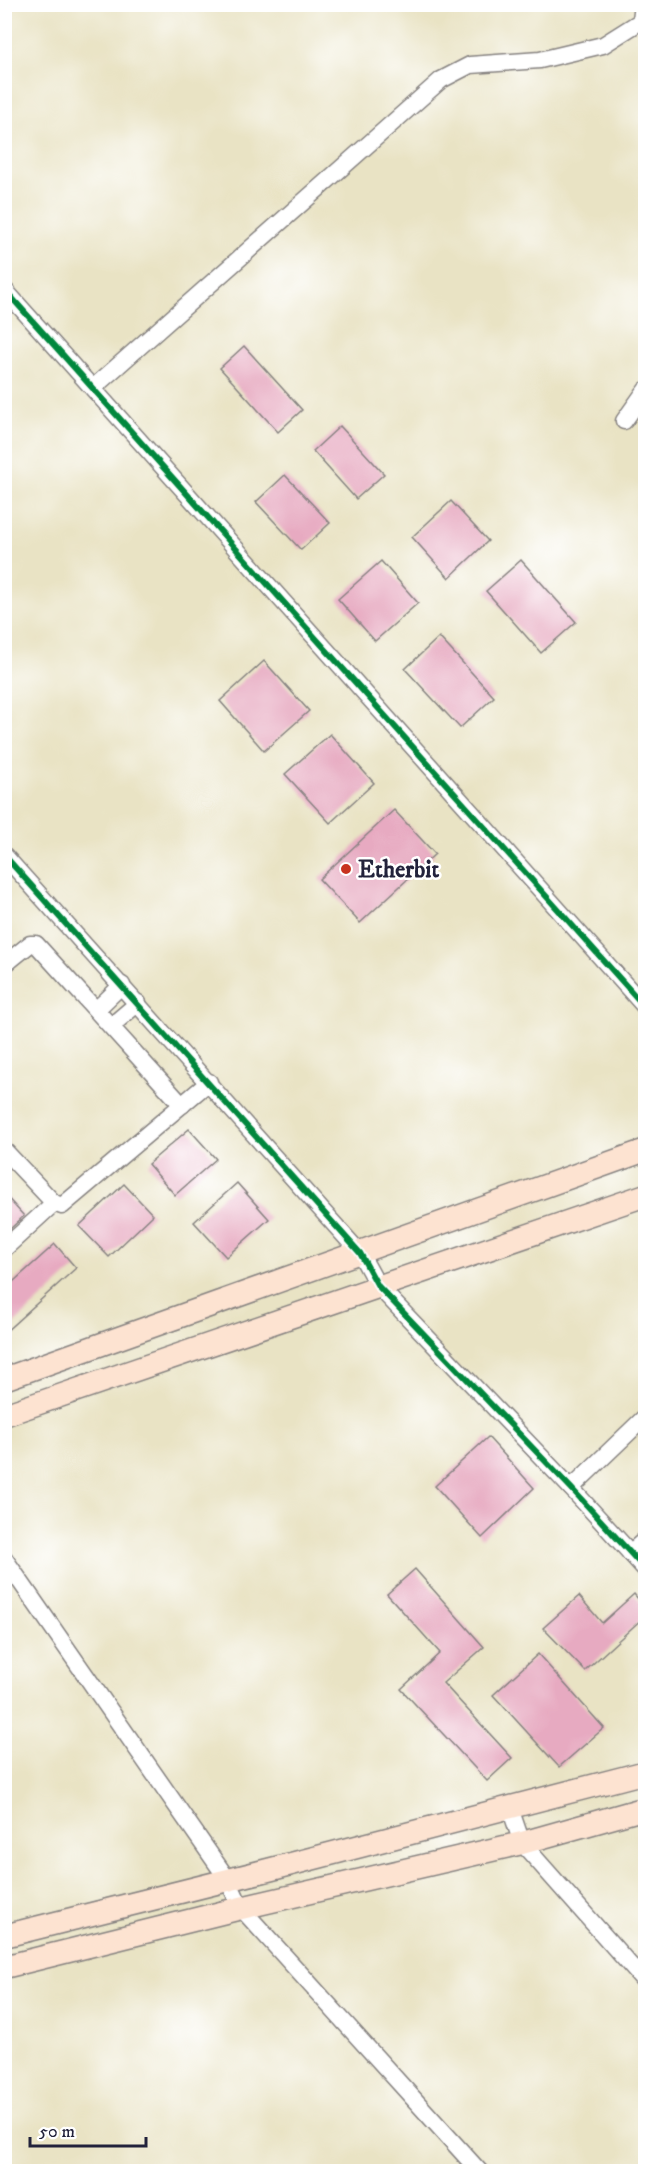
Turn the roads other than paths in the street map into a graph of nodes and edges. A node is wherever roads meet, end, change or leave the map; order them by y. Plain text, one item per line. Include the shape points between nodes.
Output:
1 (643, 16) edge
2 (4, 289) edge
3 (94, 387) junction
4 (645, 390) edge
5 (624, 421) dead end
6 (4, 855) edge
7 (4, 965) edge
8 (122, 985) junction
9 (138, 1002) junction
10 (645, 1008) edge
11 (96, 1010) junction
12 (111, 1026) junction
13 (209, 1082) junction
14 (182, 1105) junction
15 (4, 1150) edge
16 (645, 1150) edge
17 (645, 1195) edge
18 (54, 1203) junction
19 (4, 1249) edge
20 (360, 1253) junction
21 (378, 1286) junction
22 (4, 1379) edge
23 (4, 1416) edge
24 (645, 1416) edge
25 (571, 1488) junction
26 (645, 1539) edge
27 (630, 1553) junction
28 (4, 1558) edge
29 (645, 1570) edge
30 (645, 1772) edge
31 (510, 1808) junction
32 (645, 1808) edge
33 (522, 1843) junction
34 (228, 1880) junction
35 (241, 1908) junction
36 (4, 1936) edge
37 (4, 1967) edge
38 (645, 1983) edge
39 (480, 2172) edge

1 - 3 street via 603,45 540,60 470,65 441,80
2 - 3 street
3 - 10 street
4 - 5 street
6 - 8 street
7 - 11 street via 34,943
8 - 9 street
8 - 11 street
9 - 12 street
9 - 13 street
11 - 12 street
12 - 14 street
13 - 14 street
13 - 20 street
14 - 18 street via 68,1202 62,1206
15 - 18 street
16 - 20 street
17 - 21 street
18 - 19 street
20 - 21 street
20 - 22 street
21 - 23 street
21 - 25 street
24 - 25 street
25 - 27 street
26 - 27 street
27 - 29 street
28 - 34 street
30 - 31 street
31 - 33 street
31 - 34 street
32 - 33 street
33 - 35 street
33 - 38 street
34 - 35 street
34 - 36 street
35 - 37 street
35 - 39 street

